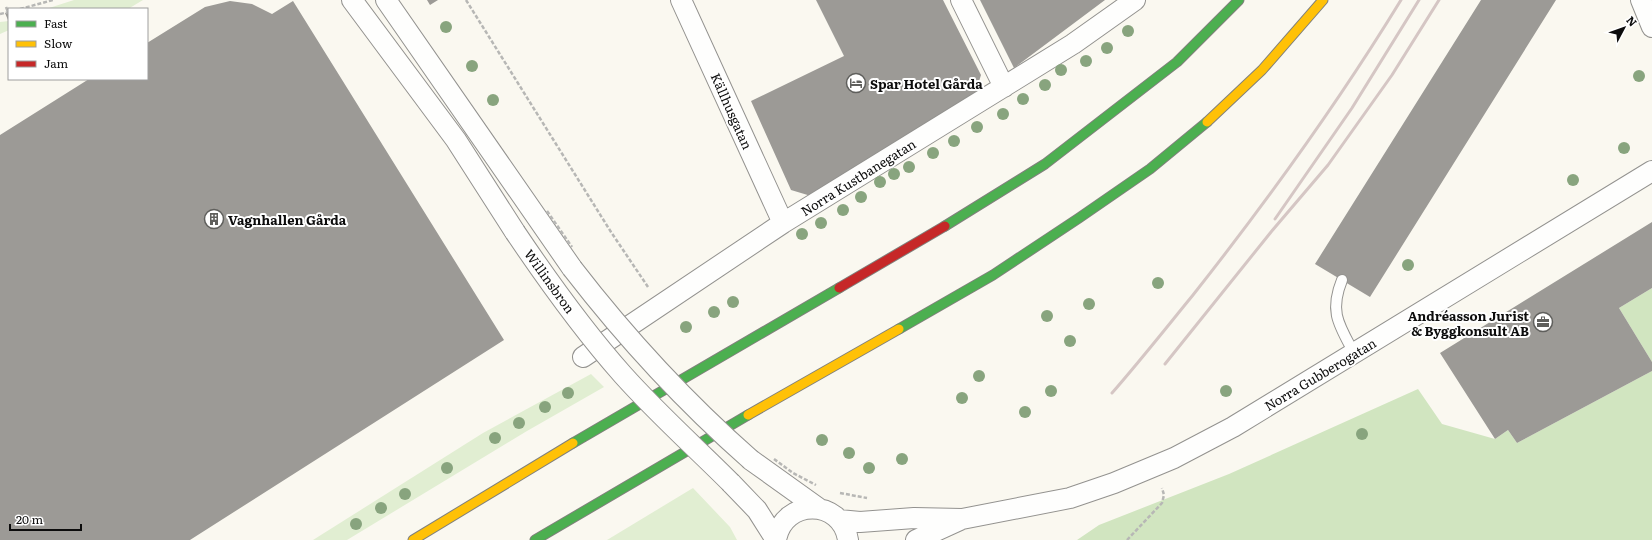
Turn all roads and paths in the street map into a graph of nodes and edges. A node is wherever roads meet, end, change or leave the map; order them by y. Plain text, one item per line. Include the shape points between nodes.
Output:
1 (53, 0) edge
2 (352, 0) edge
3 (386, 0) edge
4 (466, 0) edge
5 (682, 0) edge
6 (960, 0) edge
7 (1135, 0) edge
8 (1239, 0) edge
9 (1323, 0) edge
10 (1641, 0) edge
11 (6, 7) dead end
12 (24, 8) edge
13 (8, 12) edge
14 (0, 14) edge
15 (1652, 26) edge
16 (1004, 87) junction
17 (1652, 171) edge
18 (783, 223) junction
19 (1342, 280) dead end
20 (660, 305) junction
21 (1354, 353) junction
22 (583, 357) dead end
23 (642, 478) junction
24 (816, 485) dead end
25 (822, 487) dead end
26 (1162, 488) dead end
27 (834, 491) dead end
28 (869, 498) dead end
29 (818, 508) junction
30 (962, 519) junction
31 (839, 520) junction
32 (570, 531) dead end
33 (413, 540) edge
34 (535, 540) edge
35 (776, 540) edge
36 (848, 540) edge
37 (916, 540) edge
38 (1127, 540) edge

1 - 12 path
2 - 35 street, Willinsbron, bridge via 456,140 515,232 573,314 623,374 757,510
3 - 29 street, Willinsbron, bridge via 599,303 645,357 717,430 769,474
4 - 20 path via 611,232
5 - 18 street, Källhusgatan
6 - 16 street
7 - 16 street, Norra Kustbanegatan via 1073,44
8 - 33 highway via 1177,62 1045,164 961,217 608,422
9 - 23 highway via 1262,70 1216,114 1150,169 993,275
10 - 15 street
11 - 13 path
13 - 14 path
16 - 18 street, Norra Kustbanegatan
17 - 21 street, Norra Gubberogatan
18 - 20 street, Norra Kustbanegatan
19 - 21 lane via 1335,298 1336,318
20 - 22 street, Norra Kustbanegatan
21 - 30 street, Norra Gubberogatan via 1233,427 1161,464 1070,498
23 - 32 highway
23 - 34 highway
24 - 25 path
26 - 38 path via 1162,503
27 - 28 path
29 - 31 street, Norra Gubberogatan via 830,512
29 - 35 street via 800,510 790,515 779,529
30 - 31 street, Norra Gubberogatan via 914,518 860,522
30 - 37 street, Norra Gubberogatan
31 - 36 street

